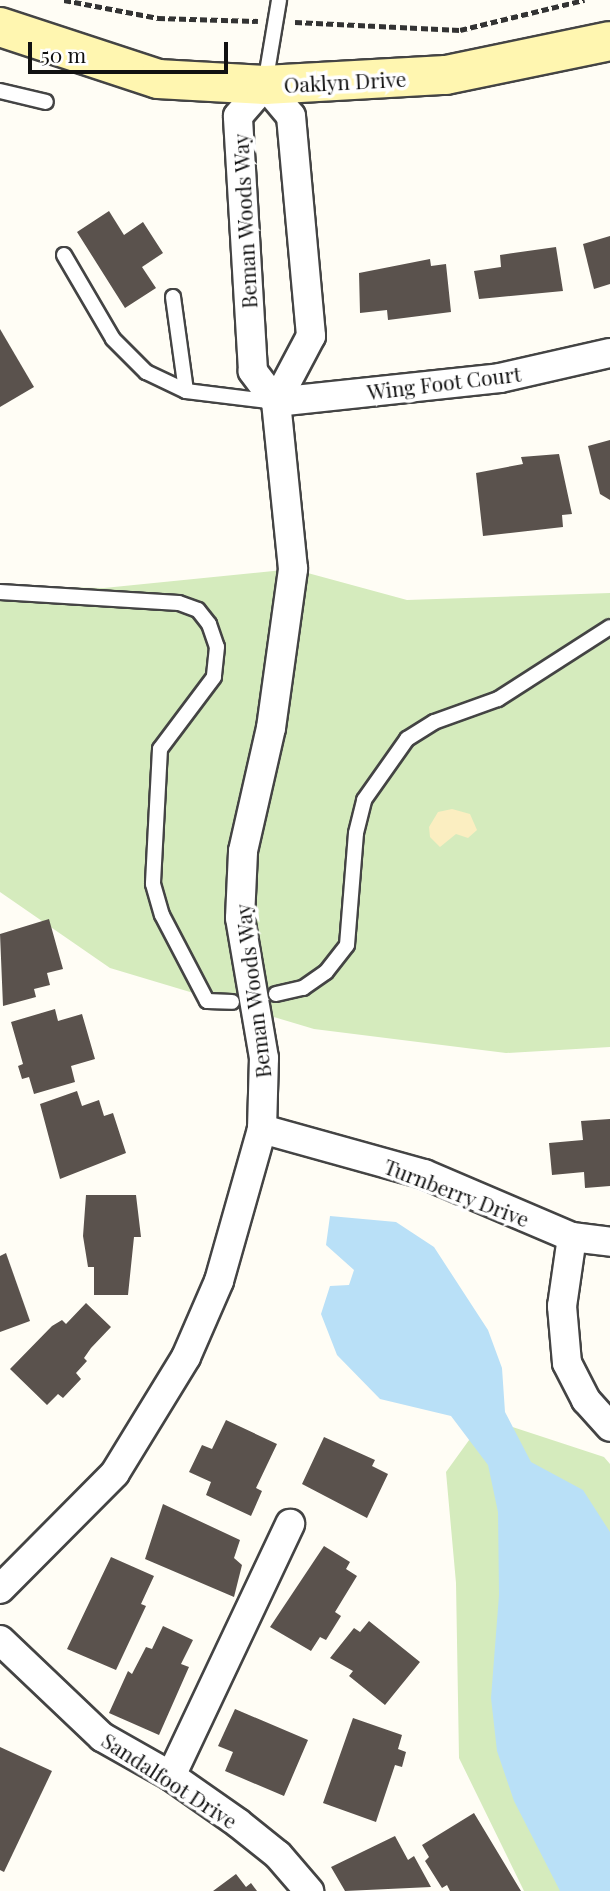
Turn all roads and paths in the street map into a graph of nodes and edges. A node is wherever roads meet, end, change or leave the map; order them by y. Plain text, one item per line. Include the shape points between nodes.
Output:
1 (64, 0) edge
2 (279, 0) edge
3 (584, 0) edge
4 (276, 21) junction
5 (0, 27) edge
6 (610, 41) edge
7 (265, 85) junction
8 (0, 91) edge
9 (46, 102) dead end
10 (64, 255) dead end
11 (173, 297) dead end
12 (610, 353) edge
13 (186, 391) junction
14 (276, 402) junction
15 (0, 592) edge
16 (610, 627) edge
17 (276, 994) dead end
18 (232, 1002) dead end
19 (262, 1129) junction
20 (572, 1237) junction
21 (610, 1242) edge
22 (610, 1427) edge
23 (290, 1524) dead end
24 (0, 1589) edge
25 (0, 1640) edge
26 (171, 1776) junction
27 (309, 1891) edge

1 - 4 path via 158,18
2 - 4 lane
3 - 4 path via 460,30
4 - 7 lane
5 - 7 street, Oaklyn Drive via 158,79
6 - 7 street, Oaklyn Drive via 446,75
7 - 14 street, Beman Woods Way via 239,116 253,371
7 - 14 street via 291,116 312,336
8 - 9 lane
10 - 13 lane via 113,339 146,372
11 - 13 lane
12 - 14 street, Wing Foot Court via 500,377
13 - 14 lane
14 - 19 street, Beman Woods Way via 293,569 271,728 243,850 240,918 264,1058
15 - 18 lane via 179,603 198,610 209,624 217,647 214,677 160,749 153,884 162,915 207,1001
16 - 17 lane via 498,699 434,722 407,739 364,800 356,833 347,945 326,972 303,988
19 - 20 street, Turnberry Drive via 424,1174
19 - 24 street, Beman Woods Way via 219,1281 186,1357 115,1473
20 - 21 street, Turnberry Drive
20 - 22 street via 562,1306 568,1363 586,1400
23 - 26 street
25 - 26 street, Sandalfoot Drive via 102,1737
26 - 27 street, Sandalfoot Drive via 278,1855

